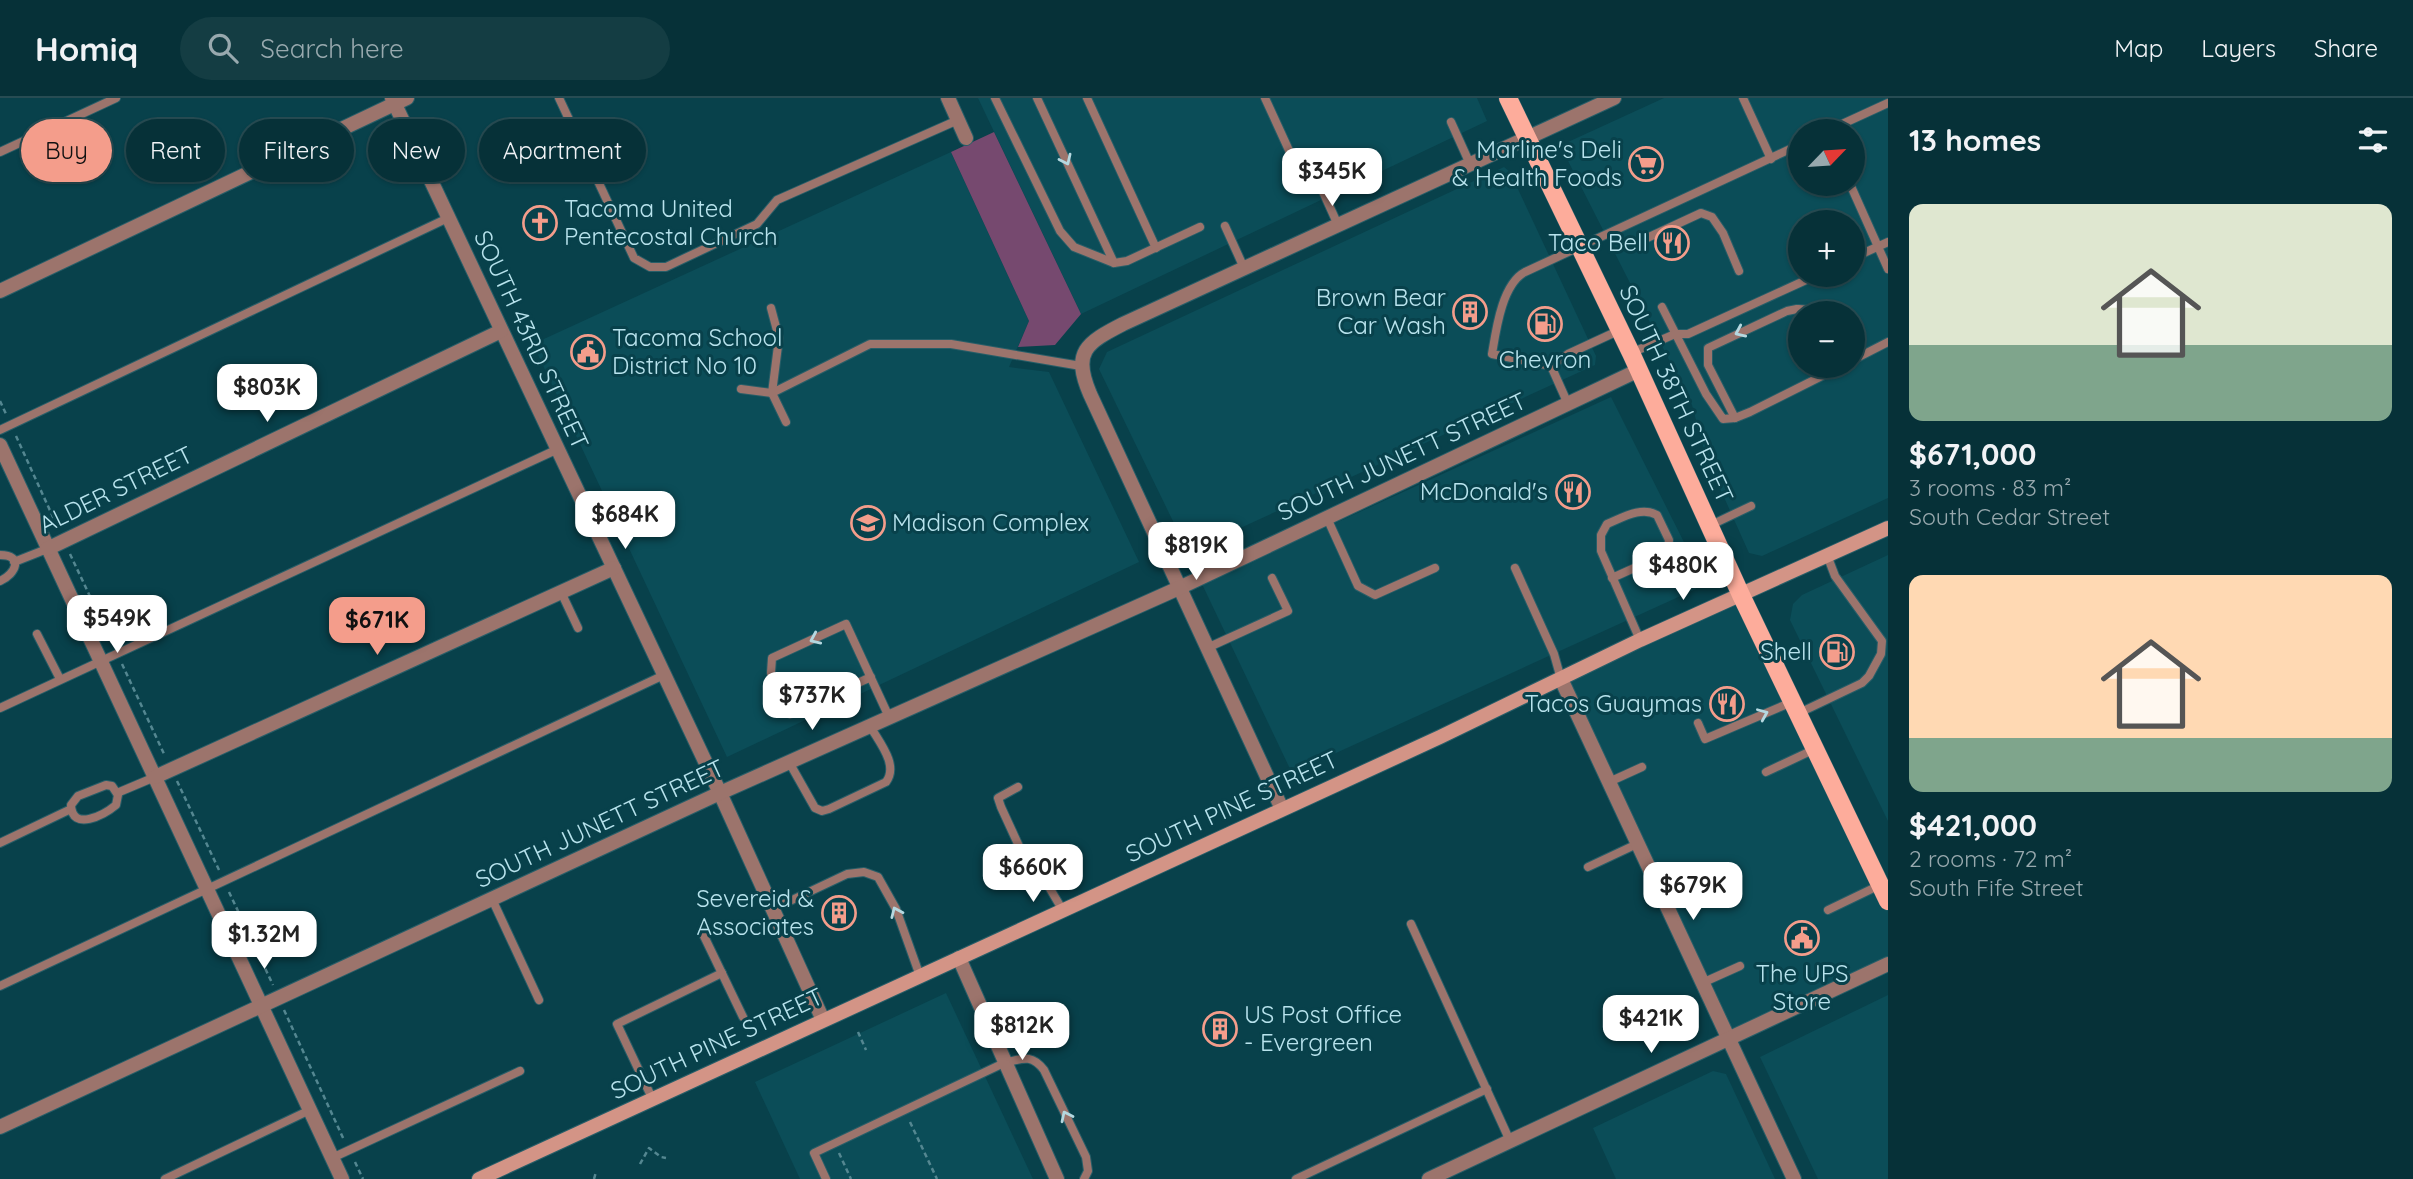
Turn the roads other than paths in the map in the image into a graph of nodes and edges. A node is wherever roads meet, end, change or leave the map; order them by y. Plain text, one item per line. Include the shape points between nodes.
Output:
1 (116, 98) edge
2 (559, 98) edge
3 (948, 98) edge
4 (995, 98) edge
5 (1037, 98) edge
6 (1087, 98) edge
7 (1265, 98) edge
8 (1508, 98) edge
9 (1614, 98) edge
10 (1743, 98) edge
11 (398, 100) edge
12 (1888, 103) edge
13 (1853, 119) edge
14 (958, 120) junction
15 (1451, 122) dead end
16 (1527, 137) junction
17 (966, 138) dead end
18 (1788, 150) edge
19 (0, 152) edge
20 (1771, 159) junction
21 (1470, 164) junction
22 (1855, 196) edge
23 (448, 218) junction
24 (1338, 225) junction
25 (1224, 226) dead end
26 (1200, 227) dead end
27 (1888, 242) edge
28 (1634, 244) dead end
29 (1580, 247) junction
30 (1878, 247) junction
31 (1156, 248) junction
32 (1865, 253) edge
33 (1114, 263) junction
34 (1244, 268) junction
35 (1888, 269) edge
36 (1739, 271) dead end
37 (1791, 287) edge
38 (0, 290) edge
39 (1662, 307) dead end
40 (771, 309) dead end
41 (1788, 311) edge
42 (1620, 330) junction
43 (501, 331) junction
44 (1675, 334) junction
45 (1888, 342) edge
46 (1631, 353) junction
47 (1865, 354) edge
48 (1082, 361) junction
49 (1551, 366) junction
50 (1639, 370) junction
51 (1811, 378) edge
52 (741, 389) dead end
53 (772, 393) junction
54 (1568, 404) junction
55 (1735, 418) junction
56 (786, 422) dead end
57 (0, 430) edge
58 (0, 445) edge
59 (558, 449) junction
60 (1751, 506) dead end
61 (1327, 518) junction
62 (1709, 526) junction
63 (1888, 528) edge
64 (47, 549) junction
65 (0, 555) edge
66 (1827, 555) junction
67 (14, 562) junction
68 (614, 568) junction
69 (1434, 568) dead end
70 (1515, 568) dead end
71 (1272, 578) dead end
72 (1612, 578) junction
73 (0, 581) edge
74 (1179, 587) junction
75 (561, 592) junction
76 (1741, 595) junction
77 (578, 628) dead end
78 (37, 634) dead end
79 (1640, 640) junction
80 (1207, 648) junction
81 (100, 660) junction
82 (664, 675) junction
83 (871, 677) junction
84 (1561, 678) junction
85 (60, 679) junction
86 (0, 708) edge
87 (1795, 708) junction
88 (889, 717) junction
89 (1698, 723) dead end
90 (870, 726) junction
91 (1815, 749) junction
92 (789, 762) junction
93 (1642, 766) dead end
94 (1766, 772) dead end
95 (155, 777) junction
96 (1609, 782) junction
97 (1018, 787) dead end
98 (117, 793) junction
99 (720, 793) junction
100 (71, 809) junction
101 (1282, 809) junction
102 (0, 843) edge
103 (1637, 844) junction
104 (1588, 867) dead end
105 (207, 888) junction
106 (1884, 893) edge
107 (492, 899) junction
108 (773, 909) junction
109 (1062, 909) junction
110 (1828, 910) dead end
111 (1411, 924) dead end
112 (703, 934) dead end
113 (959, 958) junction
114 (1888, 964) edge
115 (1740, 966) dead end
116 (722, 973) junction
117 (920, 976) junction
118 (1702, 983) junction
119 (0, 986) edge
120 (539, 1000) dead end
121 (262, 1006) junction
122 (743, 1017) dead end
123 (824, 1020) junction
124 (1728, 1037) junction
125 (1004, 1063) junction
126 (520, 1071) dead end
127 (1487, 1089) junction
128 (652, 1098) junction
129 (310, 1110) junction
130 (0, 1127) edge
131 (1510, 1141) junction
132 (332, 1158) junction
133 (165, 1179) edge
134 (342, 1179) edge
135 (480, 1179) edge
136 (827, 1179) edge
137 (1057, 1179) edge
138 (1084, 1179) edge
139 (1296, 1179) edge
140 (1429, 1179) edge
141 (1794, 1179) edge

1 - 19 lane
2 - 14 lane via 634,258 650,267 678,262 757,224 777,200
3 - 14 street
4 - 33 lane via 1060,231 1074,247
5 -> 33 lane
6 - 31 lane
7 - 24 lane via 1298,170 1319,183
8 - 16 main road, SOUTH 38TH STREET
9 - 16 street
10 - 20 lane
11 - 23 street, SOUTH 43RD STREET
11 - 38 street
12 - 13 lane
14 - 17 street
15 - 21 lane
16 - 21 street
16 - 29 main road, SOUTH 38TH STREET
18 - 20 lane
20 - 29 lane
21 - 24 street
22 - 30 lane
23 - 43 street, SOUTH 43RD STREET
23 - 57 lane
24 - 34 street
25 - 34 lane
26 - 31 lane
27 - 30 lane
28 - 36 lane via 1701,213 1713,217
29 - 42 main road, SOUTH 38TH STREET
29 - 49 lane via 1514,280 1493,348 1492,354
30 - 32 lane
30 - 35 lane
31 - 33 lane
34 - 48 street via 1105,334 1092,343
37 - 44 lane via 1688,334
39 - 44 lane
40 - 53 lane via 779,338
41 -> 55 lane via 1708,348 1708,365
42 - 46 main road, SOUTH 38TH STREET
42 - 49 lane
43 - 59 street, SOUTH 43RD STREET
43 - 64 street, ALDER STREET
44 - 46 lane
44 - 55 lane via 1718,412 1723,419
45 - 47 lane
46 - 50 main road, SOUTH 38TH STREET
48 - 53 lane via 951,344 870,344
48 - 74 street via 1090,394
49 - 54 lane
50 - 54 street, SOUTH JUNETT STREET
50 - 62 main road, SOUTH 38TH STREET
51 - 55 lane
52 - 53 lane
53 - 56 lane
54 - 61 street, SOUTH JUNETT STREET
58 - 64 street
59 - 68 street, SOUTH 43RD STREET
59 - 81 lane
60 - 62 lane
61 - 69 lane via 1359,586 1376,595
61 - 74 street, SOUTH JUNETT STREET
62 - 76 main road, SOUTH 38TH STREET
63 - 66 main road, SOUTH PINE STREET
64 - 67 lane, ALDER STREET
64 - 81 street
65 - 67 lane
66 - 76 main road, SOUTH PINE STREET
66 - 87 lane via 1835,576 1880,637 1882,651 1861,683
67 - 73 lane via 13,574
68 - 75 street
68 - 82 street, SOUTH 43RD STREET
70 - 84 lane
71 - 80 lane via 1288,611
72 - 72 lane via 1601,551 1607,524 1646,510 1657,515 1669,540 1668,550
72 - 79 lane
74 - 80 street
74 - 88 street, SOUTH JUNETT STREET
75 - 77 lane
75 - 95 street
76 - 79 main road, SOUTH PINE STREET
76 - 87 main road, SOUTH 38TH STREET
78 - 85 lane
79 - 84 main road, SOUTH PINE STREET
80 - 101 street
81 - 85 lane
81 - 95 street
82 - 99 street, SOUTH 43RD STREET
82 - 105 lane
83 -> 83 lane via 846,624 772,658 771,673 790,714
83 - 88 lane
84 - 96 street
84 - 101 main road, SOUTH PINE STREET
85 - 86 lane
89 -> 87 lane via 1705,739
87 - 91 main road, SOUTH 38TH STREET
88 - 90 street, SOUTH JUNETT STREET
90 - 92 street, SOUTH JUNETT STREET
90 - 92 lane via 892,765 891,775 886,782 829,809 815,808
91 - 94 lane
91 - 106 main road, SOUTH 38TH STREET
92 - 99 street, SOUTH JUNETT STREET
93 - 96 lane
95 - 98 lane
95 - 105 street
96 - 103 street
97 - 109 lane via 1000,795 1001,807 1030,870 1049,887
98 - 100 lane via 112,786 101,786 78,796
98 - 100 lane via 116,805 87,820 78,819
99 - 107 street, SOUTH JUNETT STREET
99 - 108 street, SOUTH 43RD STREET
100 - 102 lane
101 - 109 main road, SOUTH PINE STREET
103 - 104 lane
103 - 118 street
105 - 119 lane
105 - 121 street
106 - 110 lane
107 - 120 lane
107 - 121 street, SOUTH JUNETT STREET
117 -> 108 lane via 897,909 878,877 864,872 846,874
108 - 123 street, SOUTH 43RD STREET
109 - 113 main road, SOUTH PINE STREET
111 - 127 lane
112 - 116 lane
113 - 117 main road, SOUTH PINE STREET
113 - 125 street
114 - 124 street
115 - 118 lane
116 - 122 lane
116 - 128 lane via 617,1024
117 - 123 main road, SOUTH PINE STREET
118 - 124 street
121 - 129 street
121 - 130 street, SOUTH JUNETT STREET
123 - 128 main road, SOUTH PINE STREET
124 - 131 street
124 - 141 street
125 - 136 lane via 814,1153
125 - 137 street
138 -> 125 lane via 1086,1157 1044,1070 1037,1060 1027,1058
126 - 132 lane
127 - 131 lane
127 - 139 lane
128 - 135 main road, SOUTH PINE STREET
129 - 132 street
129 - 133 lane
131 - 140 street
132 - 134 street

